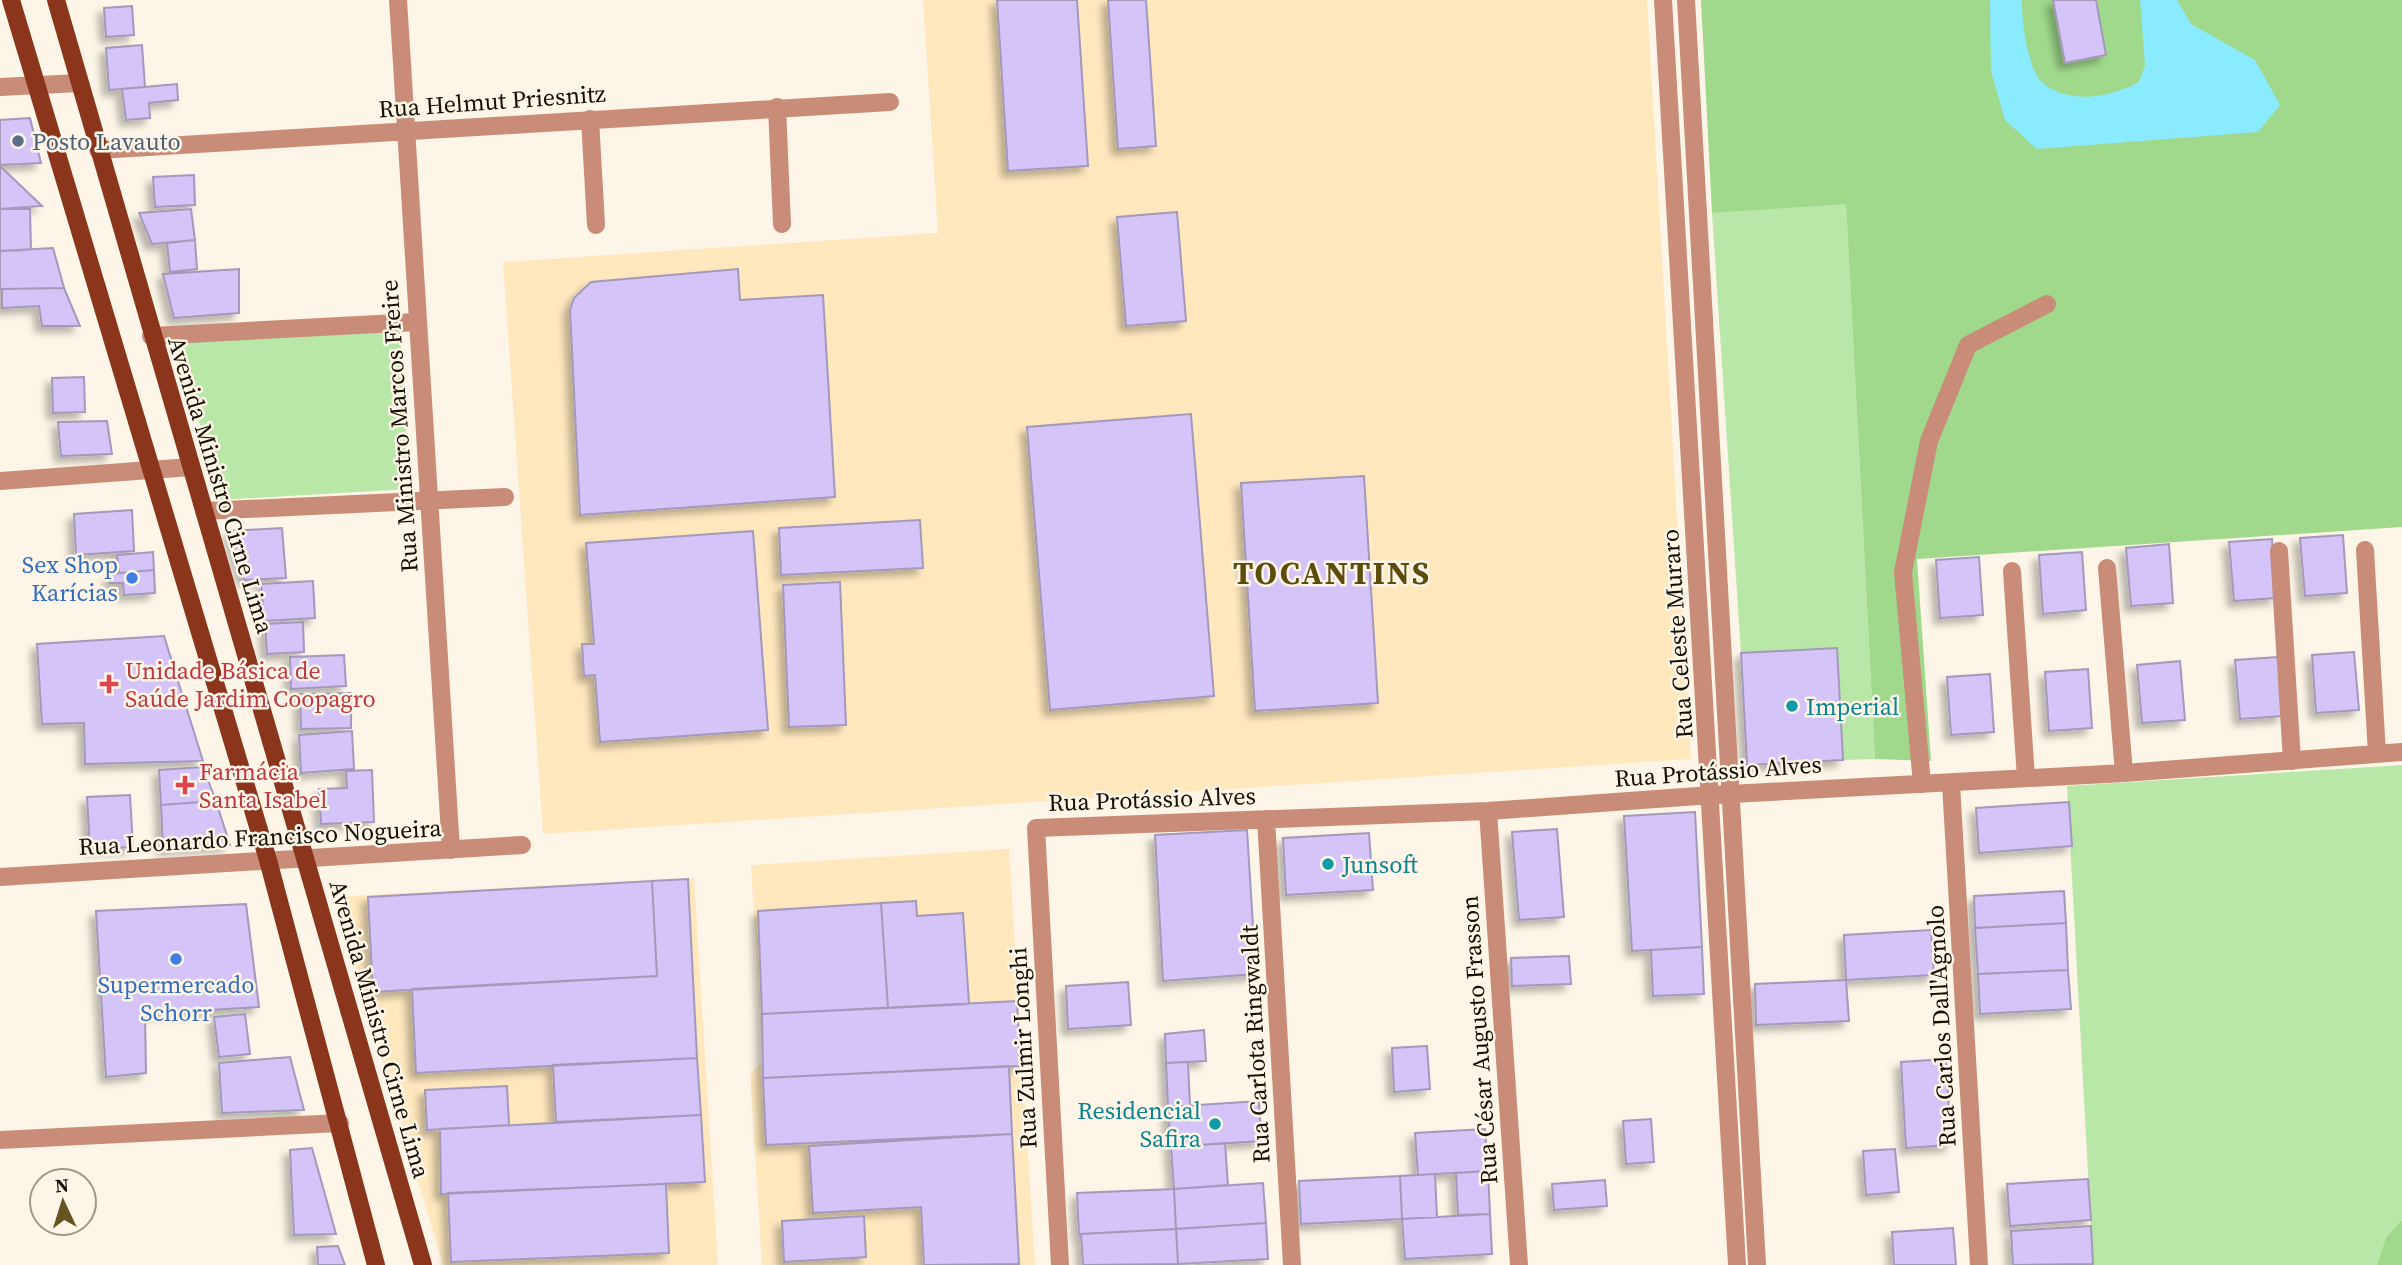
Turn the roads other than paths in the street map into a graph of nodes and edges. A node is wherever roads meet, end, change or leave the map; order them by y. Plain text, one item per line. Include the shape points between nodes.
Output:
1 (11, 0) edge
2 (56, 0) edge
3 (398, 0) edge
4 (1663, 0) edge
5 (1686, 0) edge
6 (79, 83) junction
7 (37, 85) junction
8 (0, 87) edge
9 (890, 102) dead end
10 (777, 107) junction
11 (590, 119) junction
12 (406, 131) junction
13 (98, 150) junction
14 (782, 224) dead end
15 (596, 225) dead end
16 (2047, 304) dead end
17 (416, 321) junction
18 (151, 336) junction
19 (191, 467) junction
20 (150, 471) junction
21 (0, 481) edge
22 (505, 497) dead end
23 (427, 500) junction
24 (204, 511) junction
25 (2365, 550) dead end
26 (2279, 551) dead end
27 (2107, 568) dead end
28 (2012, 571) dead end
29 (2402, 752) edge
30 (2377, 754) junction
31 (2292, 761) junction
32 (2124, 774) junction
33 (2026, 778) junction
34 (1922, 784) junction
35 (1951, 784) junction
36 (1732, 794) junction
37 (1712, 795) junction
38 (1488, 811) junction
39 (1266, 819) junction
40 (1036, 828) joint
41 (522, 845) dead end
42 (451, 850) junction
43 (305, 858) junction
44 (268, 860) junction
45 (0, 877) edge
46 (1748, 1114) junction
47 (1729, 1116) junction
48 (340, 1123) junction
49 (0, 1140) edge
50 (376, 1265) edge
51 (423, 1265) edge
52 (1060, 1265) edge
53 (1292, 1265) edge
54 (1519, 1265) edge
55 (1737, 1265) edge
56 (1756, 1265) edge
57 (1979, 1265) edge

1 - 7 main road
2 - 6 main road, Avenida Ministro Cirne Lima
3 - 12 street, Rua Ministro Marcos Freire
4 - 37 street, Rua Celeste Muraro
5 - 36 street, Rua Celeste Muraro
6 - 7 street
6 - 13 main road, Avenida Ministro Cirne Lima
7 - 8 street
7 - 20 main road
9 - 10 street, Rua Helmut Priesnitz
10 - 11 street, Rua Helmut Priesnitz
10 - 14 street
11 - 12 street, Rua Helmut Priesnitz
11 - 15 street
12 - 13 street, Rua Helmut Priesnitz
12 - 17 street, Rua Ministro Marcos Freire
13 - 18 main road, Avenida Ministro Cirne Lima
16 - 34 street via 1968,345 1929,441 1903,572
17 - 18 street
17 - 23 street, Rua Ministro Marcos Freire
18 - 19 main road, Avenida Ministro Cirne Lima
19 - 20 street
19 - 24 main road, Avenida Ministro Cirne Lima
20 - 21 street
20 - 44 main road
22 - 23 street
23 - 24 street
23 - 42 street, Rua Ministro Marcos Freire
24 - 43 main road, Avenida Ministro Cirne Lima
25 - 30 street
26 - 31 street
27 - 32 street
28 - 33 street
29 - 30 street, Rua Protássio Alves
30 - 31 street, Rua Protássio Alves
31 - 32 street, Rua Protássio Alves
32 - 33 street, Rua Protássio Alves
33 - 35 street, Rua Protássio Alves
34 - 35 street, Rua Protássio Alves
34 - 36 street, Rua Protássio Alves
35 - 57 street, Rua Carlos Dall'Agnolo
36 - 37 street, Rua Protássio Alves
36 - 46 street, Rua Celeste Muraro
37 - 38 street, Rua Protássio Alves
37 - 47 street, Rua Celeste Muraro
38 - 39 street, Rua Protássio Alves
38 - 54 street, Rua César Augusto Frasson
39 - 40 street, Rua Protássio Alves
39 - 53 street, Rua Carlota Ringwaldt
40 - 52 street, Rua Zulmir Longhi
41 - 42 street, Rua Leonardo Francisco Nogueira
42 - 43 street, Rua Leonardo Francisco Nogueira
43 - 44 street, Rua Leonardo Francisco Nogueira
43 - 51 main road, Avenida Ministro Cirne Lima
44 - 45 street, Rua Leonardo Francisco Nogueira
44 - 48 main road
46 - 47 street
46 - 56 street, Rua Celeste Muraro
47 - 55 street, Rua Celeste Muraro
48 - 49 street
48 - 50 main road

